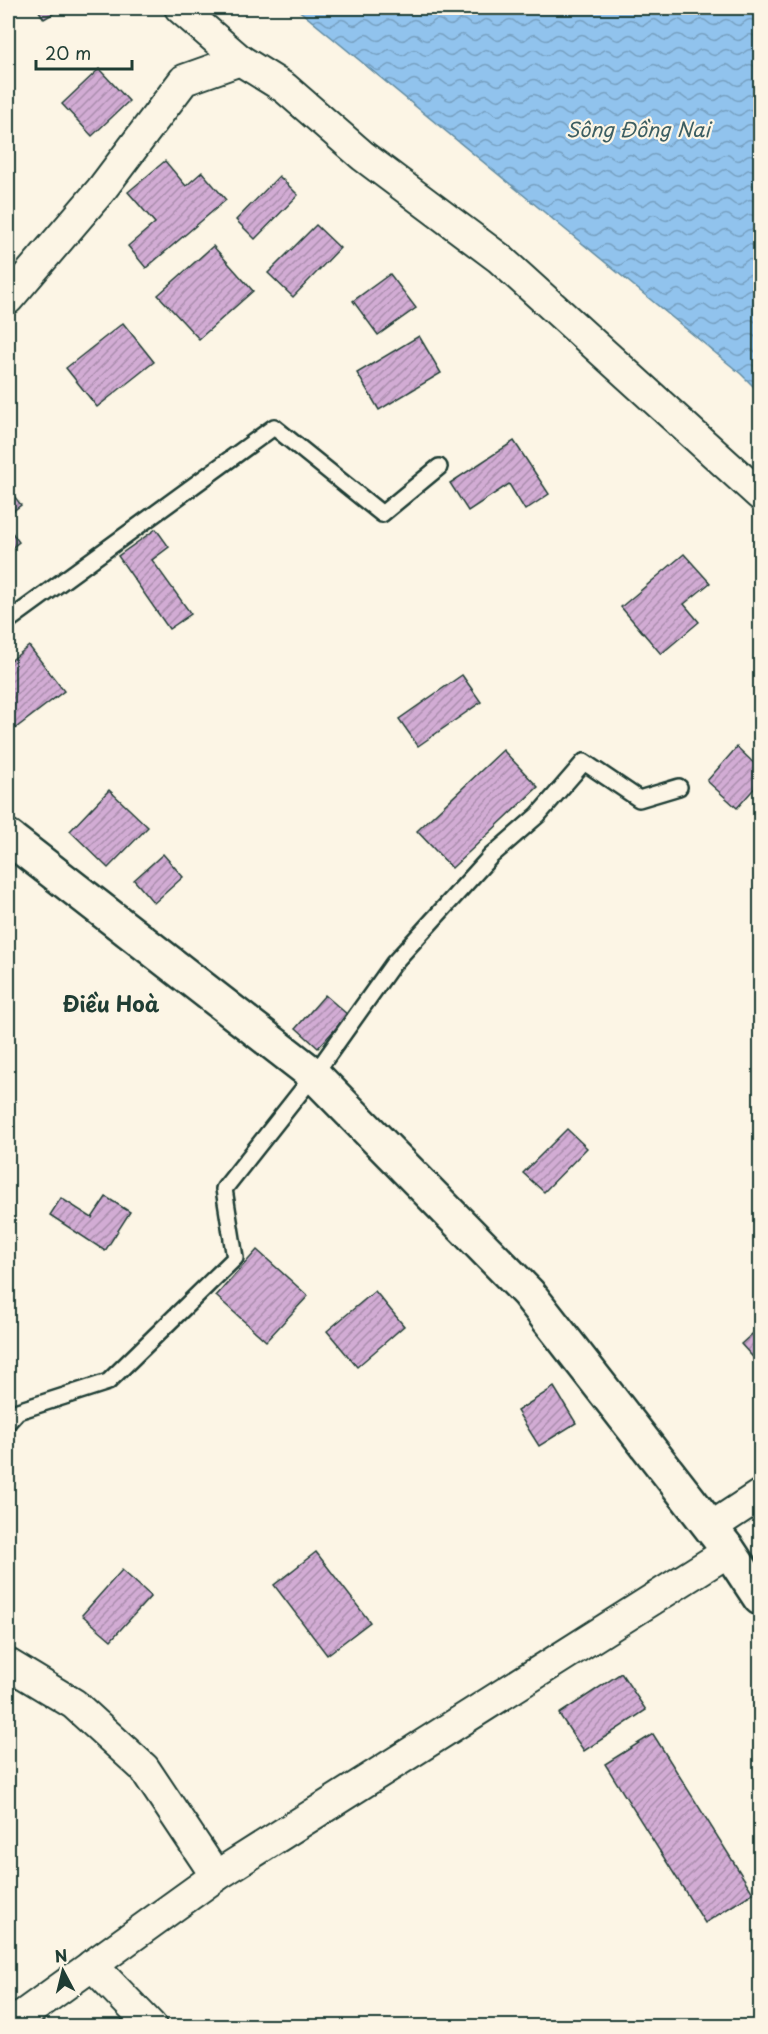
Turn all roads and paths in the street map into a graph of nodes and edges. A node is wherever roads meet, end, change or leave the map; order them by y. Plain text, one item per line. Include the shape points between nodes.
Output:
1 (180, 8) edge
2 (240, 60) junction
3 (8, 299) edge
4 (439, 467) dead end
5 (760, 495) edge
6 (8, 621) edge
7 (679, 787) dead end
8 (8, 837) edge
9 (315, 1075) junction
10 (8, 1422) edge
11 (760, 1495) edge
12 (719, 1539) junction
13 (760, 1598) edge
14 (8, 1664) edge
15 (216, 1876) junction
16 (92, 1965) junction
17 (8, 2026) edge
18 (151, 2026) edge

1 - 2 street
2 - 3 street via 184,80 101,190
2 - 5 street via 285,88 363,156 499,258
4 - 6 lane via 382,514 274,427
7 - 9 lane via 639,799 584,762 393,964
8 - 9 street
9 - 10 lane via 224,1189 235,1258 108,1382 18,1411
9 - 12 street via 528,1293
11 - 12 street
12 - 13 street
12 - 15 street
14 - 15 street via 74,1704 144,1768
15 - 16 street
16 - 17 street
16 - 18 street

